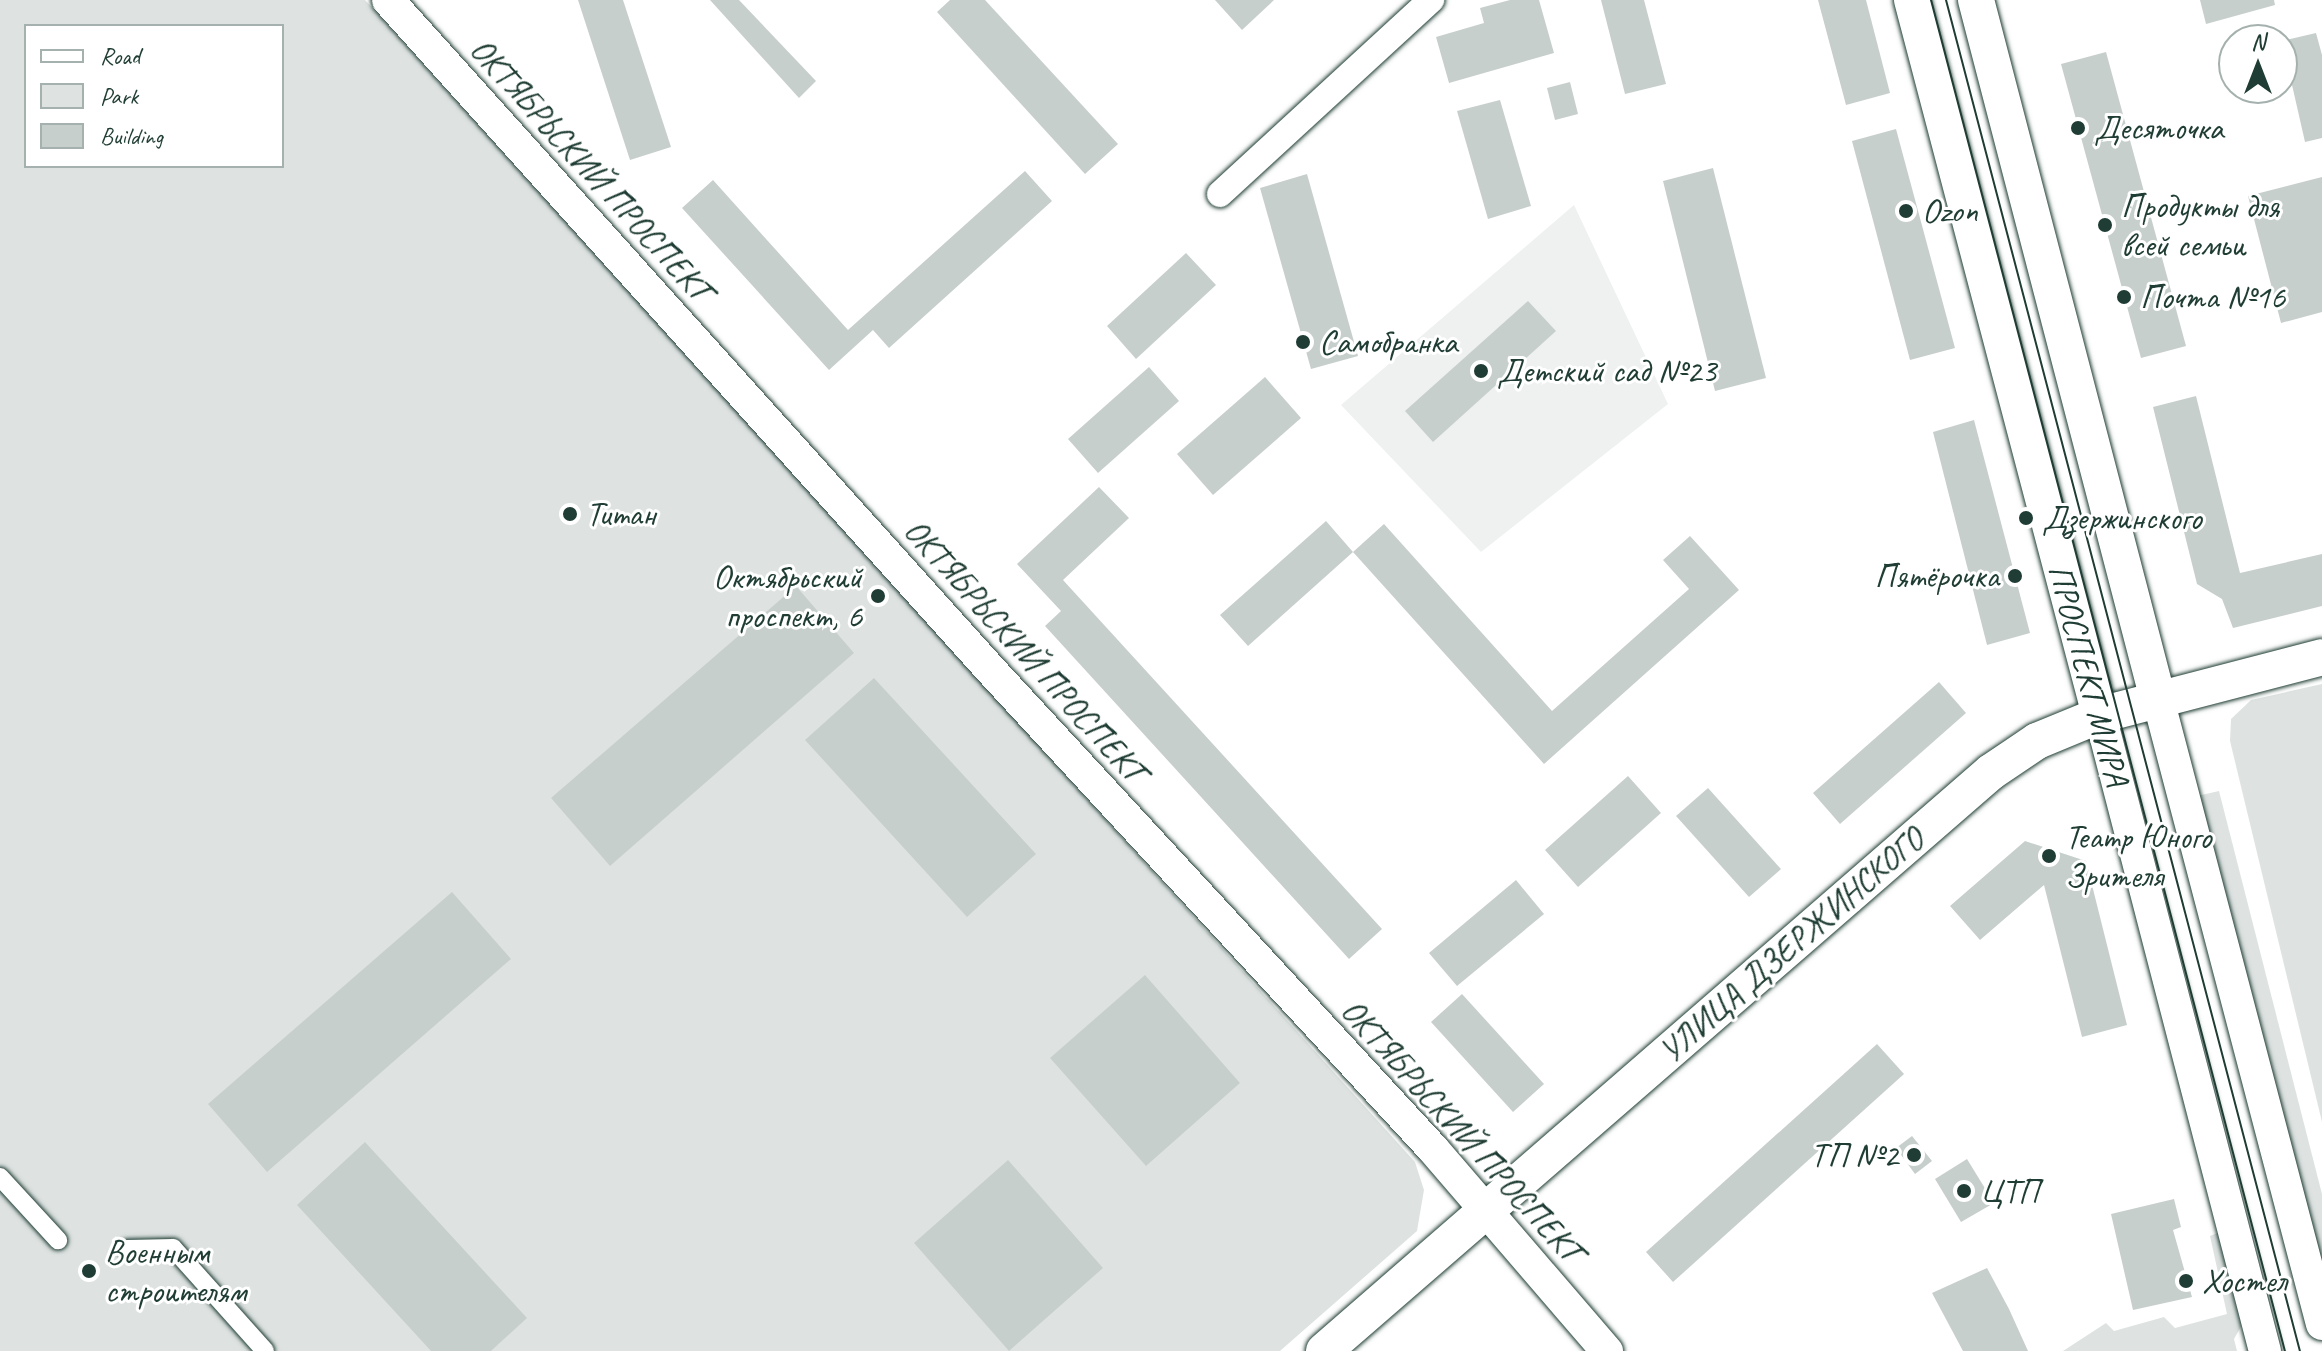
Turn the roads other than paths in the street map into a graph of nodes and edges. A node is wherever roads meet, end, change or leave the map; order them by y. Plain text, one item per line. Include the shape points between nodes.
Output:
1 (388, 0) edge
2 (1431, 0) edge
3 (1912, 0) edge
4 (1976, 0) edge
5 (1220, 194) dead end
6 (2322, 657) edge
7 (2158, 699) junction
8 (2100, 715) junction
9 (0, 1177) edge
10 (1486, 1210) junction
11 (58, 1240) dead end
12 (127, 1249) dead end
13 (2322, 1324) edge
14 (265, 1351) edge
15 (1324, 1351) edge
16 (1607, 1351) edge
17 (2265, 1351) edge

1 - 10 street, ОКТЯБРЬСКИЙ ПРОСПЕКТ
2 - 5 street
3 - 8 main road, ПРОСПЕКТ МИРА
4 - 7 main road, ПРОСПЕКТ МИРА
6 - 7 main road, УЛИЦА ДЗЕРЖИНСКОГО
7 - 8 main road, УЛИЦА ДЗЕРЖИНСКОГО
7 - 13 street, ПРОСПЕКТ МИРА
8 - 10 main road, УЛИЦА ДЗЕРЖИНСКОГО via 2037,741 1991,772
8 - 17 street, ПРОСПЕКТ МИРА
9 - 11 street
10 - 15 main road, УЛИЦА ДЗЕРЖИНСКОГО
10 - 16 street, ОКТЯБРЬСКИЙ ПРОСПЕКТ
12 - 14 street via 173,1248

